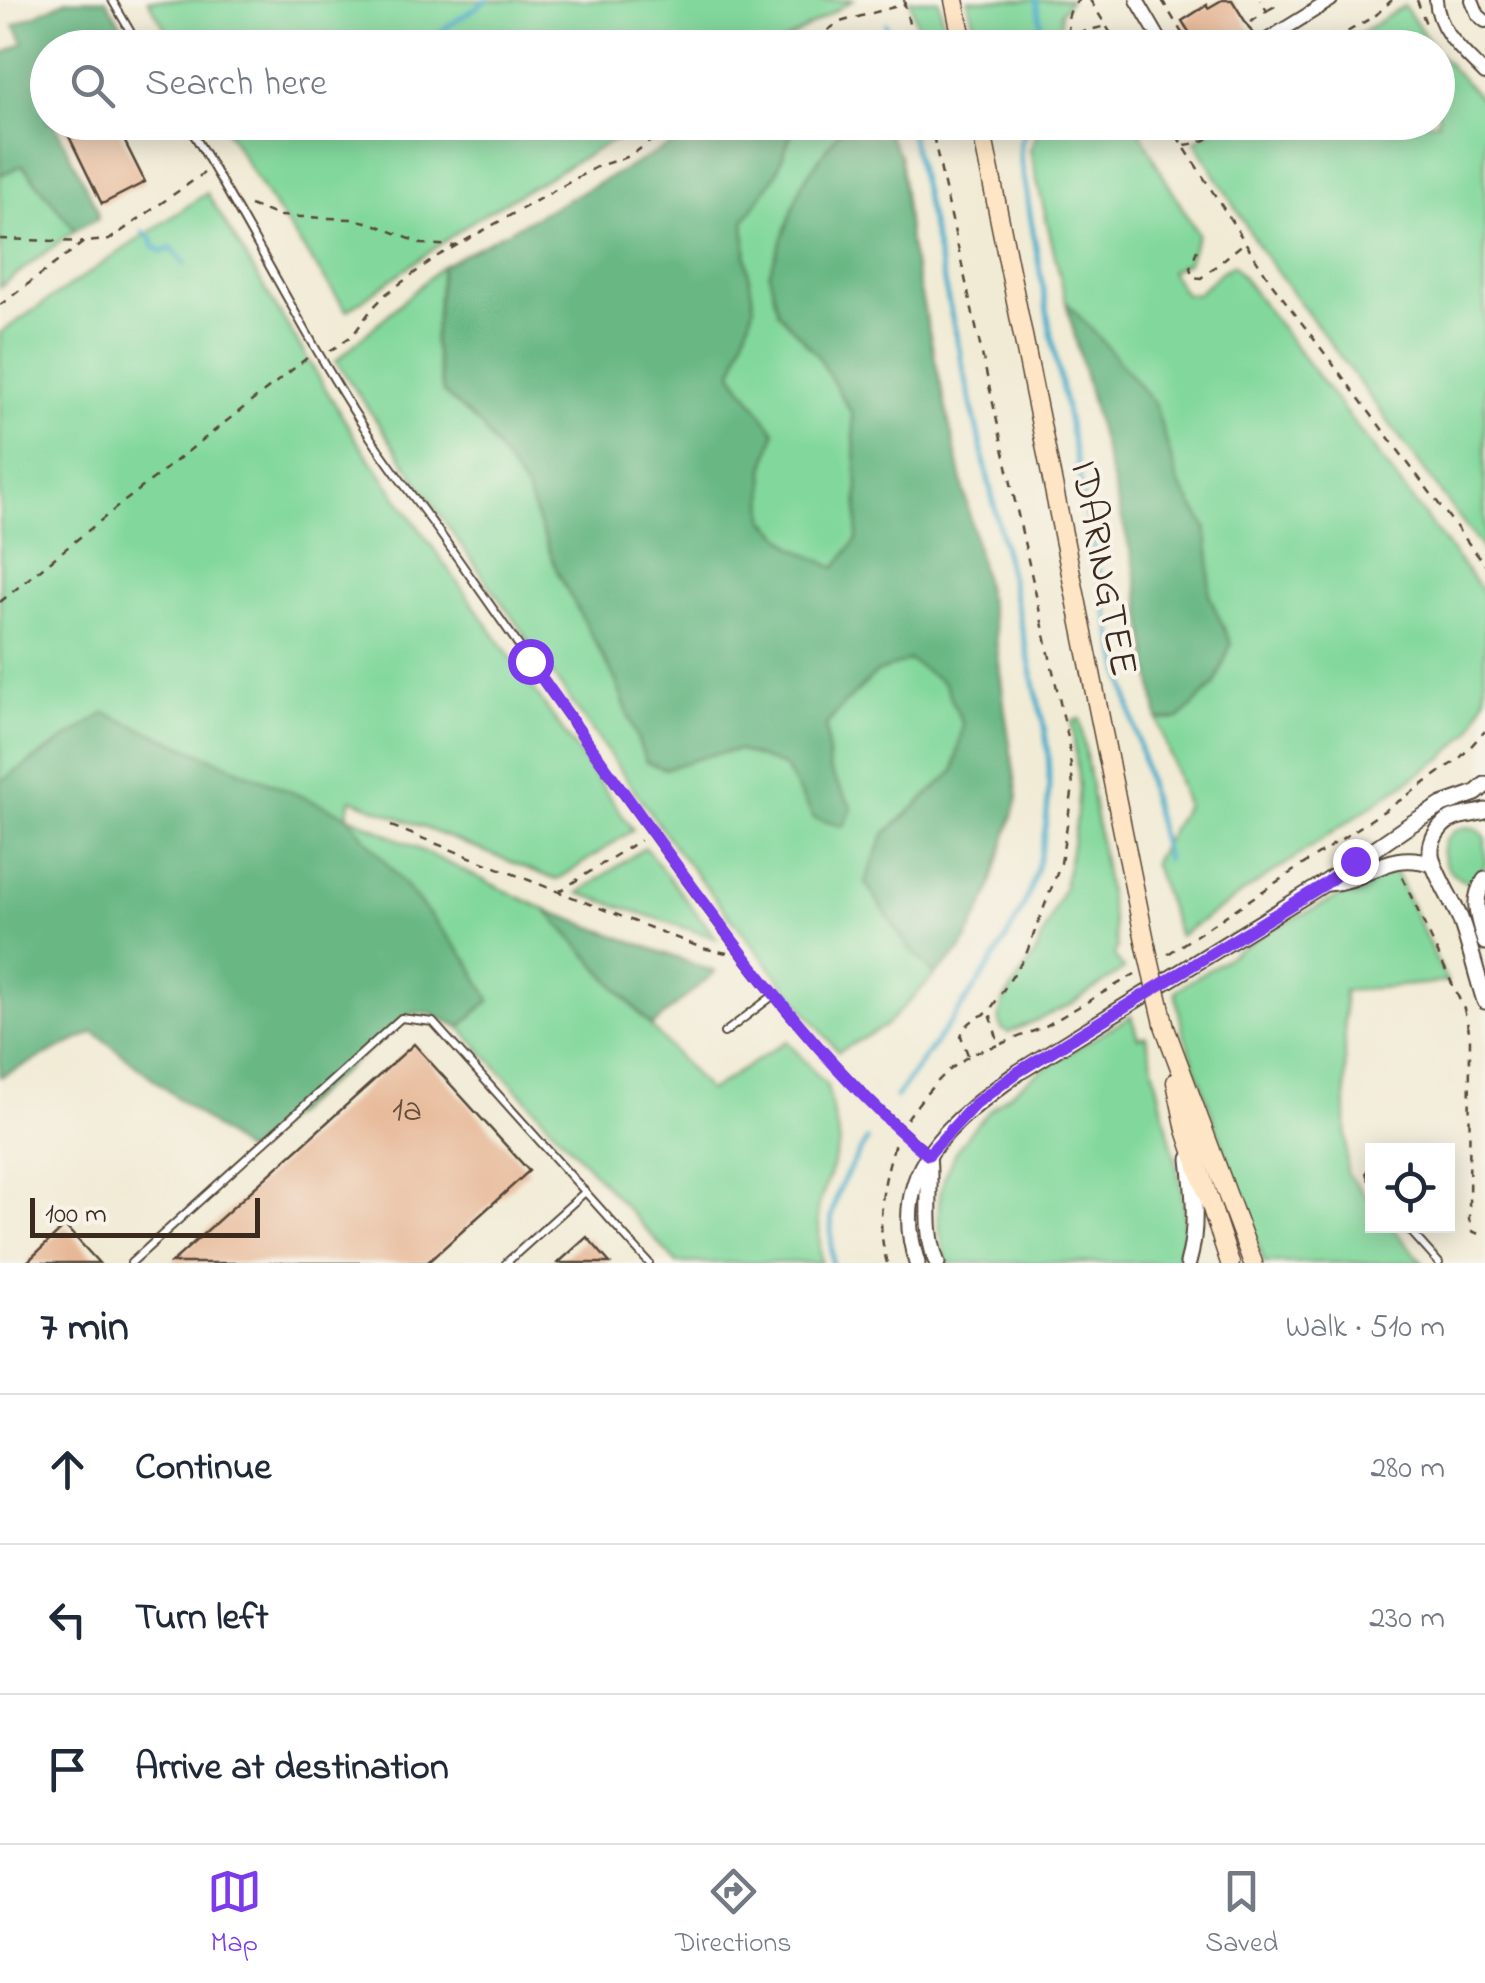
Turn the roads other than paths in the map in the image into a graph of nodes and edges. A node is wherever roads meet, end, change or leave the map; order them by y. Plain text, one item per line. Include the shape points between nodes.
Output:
1 (112, 0) edge
2 (954, 0) edge
3 (1137, 0) edge
4 (1331, 0) edge
5 (1436, 0) edge
6 (1472, 0) edge
7 (1485, 21) edge
8 (130, 30) edge
9 (960, 30) edge
10 (1154, 30) edge
11 (1283, 30) edge
12 (1445, 30) edge
13 (1455, 42) edge
14 (1485, 74) edge
15 (197, 140) edge
16 (984, 140) edge
17 (1485, 785) edge
18 (1456, 802) junction
19 (1485, 811) edge
20 (1438, 871) junction
21 (1485, 880) edge
22 (1325, 884) junction
23 (1481, 894) edge
24 (1485, 942) edge
25 (774, 995) junction
26 (1485, 1000) edge
27 (1166, 1028) junction
28 (724, 1033) dead end
29 (1186, 1130) junction
30 (928, 1155) junction
31 (585, 1192) junction
32 (1412, 1233) edge
33 (131, 1263) edge
34 (506, 1263) edge
35 (649, 1263) edge
36 (917, 1263) edge
37 (937, 1263) edge
38 (1188, 1263) edge
39 (1230, 1263) edge
40 (1253, 1263) edge
41 (1439, 1263) edge

1 - 8 lane
2 - 9 main road
3 - 10 street
4 - 11 street
5 - 12 street
6 - 7 street
13 - 14 street
15 - 25 lane via 367,432
16 - 27 main road, IDARINGTEE, bridge
17 - 18 street
18 - 19 street
18 - 22 street via 1411,824
19 - 20 street via 1459,815 1434,836 1430,852
20 - 22 street via 1414,857
20 - 23 street via 1454,889
20 - 26 street
21 - 23 street
22 - 30 street via 1018,1072 975,1104
23 - 24 street via 1476,909
25 - 28 lane
25 - 30 lane via 872,1105
27 - 29 main road, IDARINGTEE
27 - 40 main road, IDARINGTEE
29 - 38 street via 1194,1208
29 - 39 main road, IDARINGTEE
30 - 36 street via 910,1205
30 - 37 street via 929,1236
31 - 33 lane via 433,1022 402,1018
31 - 34 lane
31 - 35 lane
32 - 41 lane

